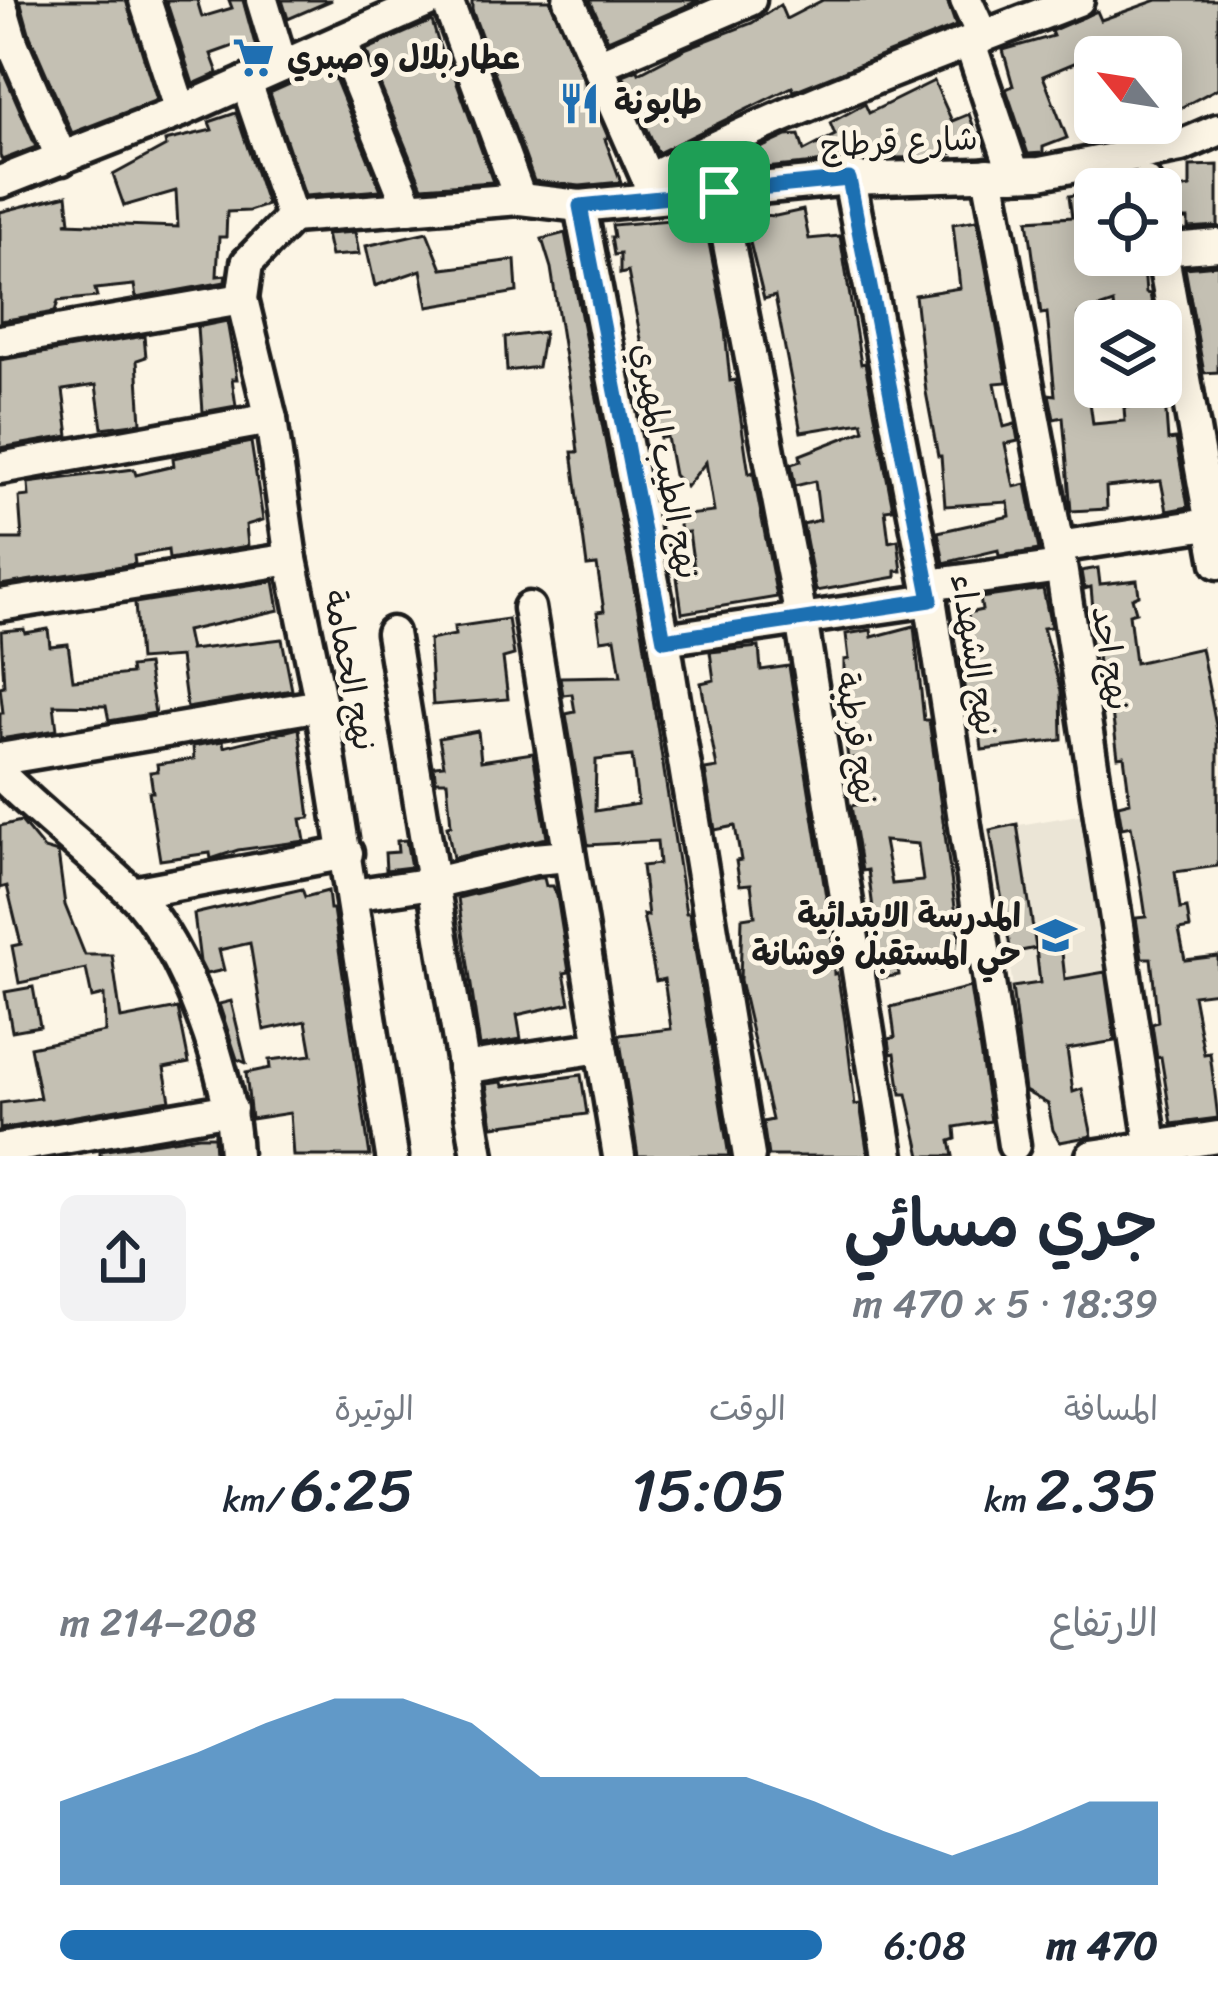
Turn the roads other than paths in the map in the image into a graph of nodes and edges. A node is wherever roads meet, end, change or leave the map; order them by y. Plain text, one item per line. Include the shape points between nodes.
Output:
1 (145, 0) edge
2 (262, 0) edge
3 (569, 0) edge
4 (750, 0) edge
5 (965, 0) edge
6 (1078, 0) edge
7 (428, 1) edge
8 (0, 2) edge
9 (341, 40) junction
10 (977, 40) junction
11 (598, 65) junction
12 (282, 66) junction
13 (246, 82) junction
14 (181, 111) junction
15 (1218, 130) edge
16 (1218, 144) edge
17 (1180, 146) junction
18 (62, 159) junction
19 (1001, 174) junction
20 (849, 179) junction
21 (0, 182) edge
22 (649, 189) junction
23 (719, 192) junction
24 (520, 199) junction
25 (580, 206) junction
26 (409, 208) junction
27 (292, 217) junction
28 (1218, 244) edge
29 (1182, 246) edge
30 (1167, 276) edge
31 (242, 299) junction
32 (0, 341) edge
33 (271, 419) junction
34 (0, 468) edge
35 (1215, 549) edge
36 (1059, 557) junction
37 (291, 559) junction
38 (929, 592) junction
39 (0, 605) edge
40 (529, 608) dead end
41 (801, 618) junction
42 (392, 633) dead end
43 (664, 640) junction
44 (321, 705) junction
45 (0, 759) edge
46 (0, 774) edge
47 (346, 853) junction
48 (569, 856) junction
49 (433, 884) junction
50 (132, 892) junction
51 (352, 895) junction
52 (601, 1047) junction
53 (463, 1068) junction
54 (230, 1109) junction
55 (1218, 1137) edge
56 (0, 1149) edge
57 (1152, 1151) edge
58 (1017, 1152) edge
59 (235, 1156) edge
60 (392, 1156) edge
61 (478, 1156) edge
62 (619, 1156) edge
63 (749, 1156) edge
64 (888, 1156) edge
65 (1093, 1156) edge

1 - 14 street
2 - 12 street
3 - 11 street
4 - 11 street
5 - 10 street, نهج احد
6 - 10 street
7 - 9 street
7 - 24 street
8 - 18 street
9 - 12 street
9 - 26 street
10 - 19 street, نهج احد
10 - 22 street via 717,146
11 - 22 street
12 - 13 street
13 - 14 street
13 - 27 street
14 - 18 street
15 - 17 street, شارع قرطاج
16 - 17 street
17 - 19 street, شارع قرطاج
18 - 21 street
19 - 20 street, شارع قرطاج
19 - 36 street, نهج احد
20 - 23 street, شارع قرطاج
20 - 38 street, نهج الشهداء
22 - 23 street, شارع قرطاج
22 - 25 street, شارع قرطاج
23 - 41 street, نهج قرطبة
24 - 25 street, شارع قرطاج
24 - 26 street, شارع قرطاج
25 - 43 street, نهج الطيب المهيري
26 - 27 street, شارع قرطاج
27 - 31 street via 247,263
28 - 29 street
30 - 35 street
31 - 32 street
31 - 33 street, نهج الحمامة
33 - 34 street
33 - 37 street, نهج الحمامة
35 - 36 street
36 - 38 street
36 - 57 street, نهج احد
37 - 39 street
37 - 44 street, نهج الحمامة
38 - 41 street
38 - 58 street, نهج الشهداء
40 - 48 street
41 - 43 street
41 - 64 street, نهج قرطبة
42 - 49 street
43 - 63 street, نهج الطيب المهيري
44 - 45 street
44 - 47 street, نهج الحمامة
46 - 50 street
47 - 50 street
47 - 51 street, نهج الحمامة
48 - 49 street
48 - 52 street
49 - 51 street
49 - 53 street
50 - 54 street via 170,944
51 - 60 street, نهج الحمامة
52 - 53 street
52 - 62 street
53 - 61 street
54 - 56 street
54 - 59 street
55 - 57 street
57 - 65 street

